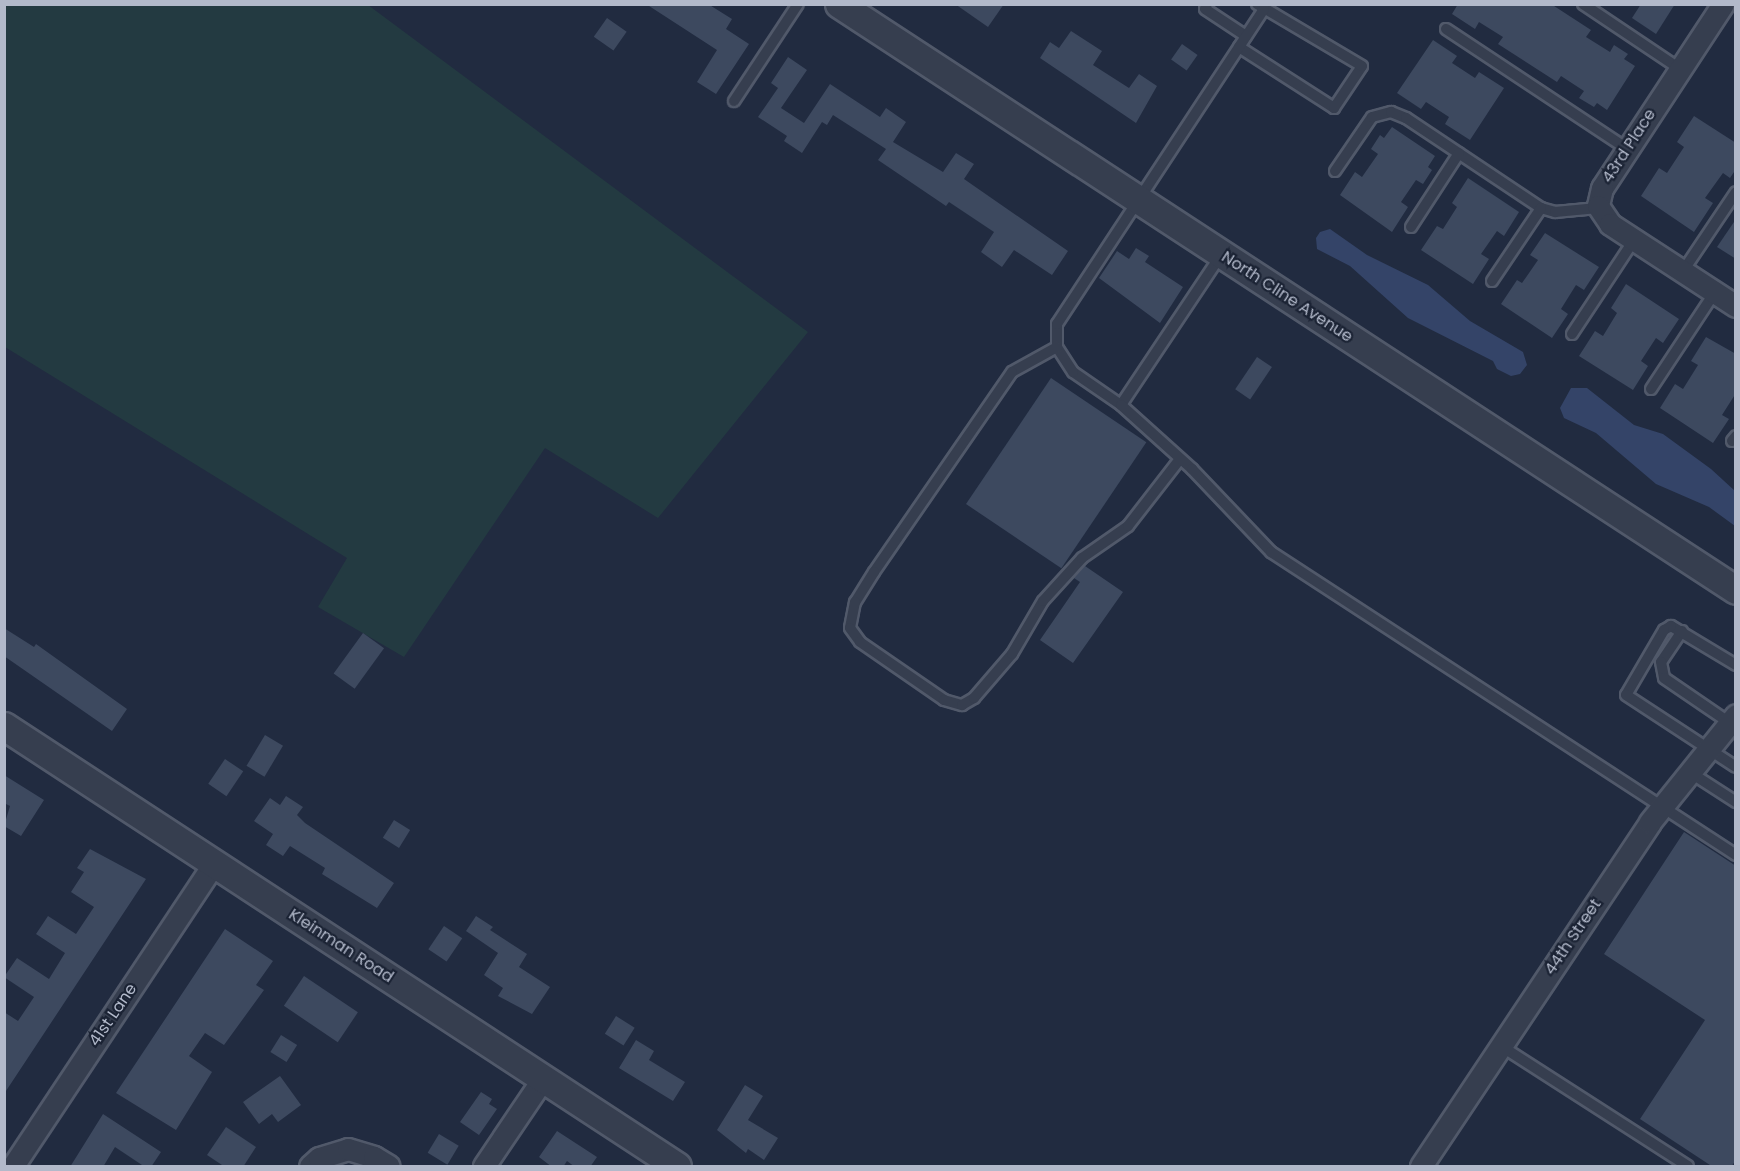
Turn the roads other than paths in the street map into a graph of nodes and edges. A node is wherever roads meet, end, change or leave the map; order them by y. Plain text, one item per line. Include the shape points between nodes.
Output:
1 (798, 4) edge
2 (839, 4) edge
3 (1207, 4) edge
4 (1582, 4) edge
5 (1723, 4) edge
6 (1260, 7) edge
7 (1446, 29) dead end
8 (1246, 36) junction
9 (1239, 46) junction
10 (1680, 69) junction
11 (734, 101) dead end
12 (1627, 148) junction
13 (1459, 153) junction
14 (1335, 171) dead end
15 (1736, 192) edge
16 (1138, 200) junction
17 (1541, 208) junction
18 (1598, 208) junction
19 (1411, 227) dead end
20 (1634, 240) junction
21 (1221, 255) junction
22 (1683, 271) junction
23 (1492, 281) dead end
24 (1715, 292) junction
25 (1736, 306) edge
26 (1572, 334) dead end
27 (1057, 347) junction
28 (1651, 389) dead end
29 (1121, 405) junction
30 (1180, 459) junction
31 (1736, 590) edge
32 (1682, 631) junction
33 (1736, 665) edge
34 (1733, 719) edge
35 (4, 726) edge
36 (1709, 750) junction
37 (1736, 767) edge
38 (1690, 773) junction
39 (1736, 802) edge
40 (1661, 808) junction
41 (1736, 855) edge
42 (214, 864) junction
43 (1501, 1046) junction
44 (544, 1077) junction
45 (13, 1167) edge
46 (310, 1167) edge
47 (389, 1167) edge
48 (484, 1167) edge
49 (677, 1167) edge
50 (1421, 1167) edge
51 (1688, 1167) edge

1 - 11 lane
2 - 16 street, North Cline Avenue
3 - 8 lane via 1205,9
4 - 10 lane
5 - 10 street, 43rd Place
6 - 8 lane
6 - 9 lane via 1362,66 1334,108
7 - 12 lane
8 - 9 lane
9 - 16 lane
10 - 12 street, 43rd Place
12 - 18 street, 43rd Place via 1602,188
13 - 14 lane via 1398,113 1384,111 1366,123
13 - 17 lane
13 - 19 lane
15 - 22 lane
16 - 21 street, North Cline Avenue
16 - 27 lane via 1057,324
17 - 18 lane via 1555,212
17 - 23 lane
18 - 20 street via 1604,219
20 - 22 street
20 - 26 lane
21 - 29 lane
21 - 31 street, North Cline Avenue
22 - 24 street
24 - 25 street
24 - 28 lane
27 - 29 lane via 1072,372
27 - 30 lane via 1012,372 873,572 855,602 850,628 860,642 944,700 962,705 974,698 1012,654 1043,601 1082,558 1128,526
29 - 30 lane
30 - 40 lane via 1271,552
32 - 33 lane
32 - 34 lane via 1661,662 1664,678
32 - 36 lane via 1671,626 1664,630 1626,695
34 - 36 street, 44th Street
35 - 42 street, Kleinman Road
36 - 37 lane
36 - 38 street, 44th Street
38 - 39 lane
38 - 40 street, 44th Street
40 - 41 lane
40 - 43 street, 44th Street
42 - 44 street, Kleinman Road
42 - 45 street, 41st Lane
43 - 50 street, 44th Street
43 - 51 lane
44 - 48 street
44 - 49 street, Kleinman Road
46 - 47 street via 319,1158 348,1149 374,1157

